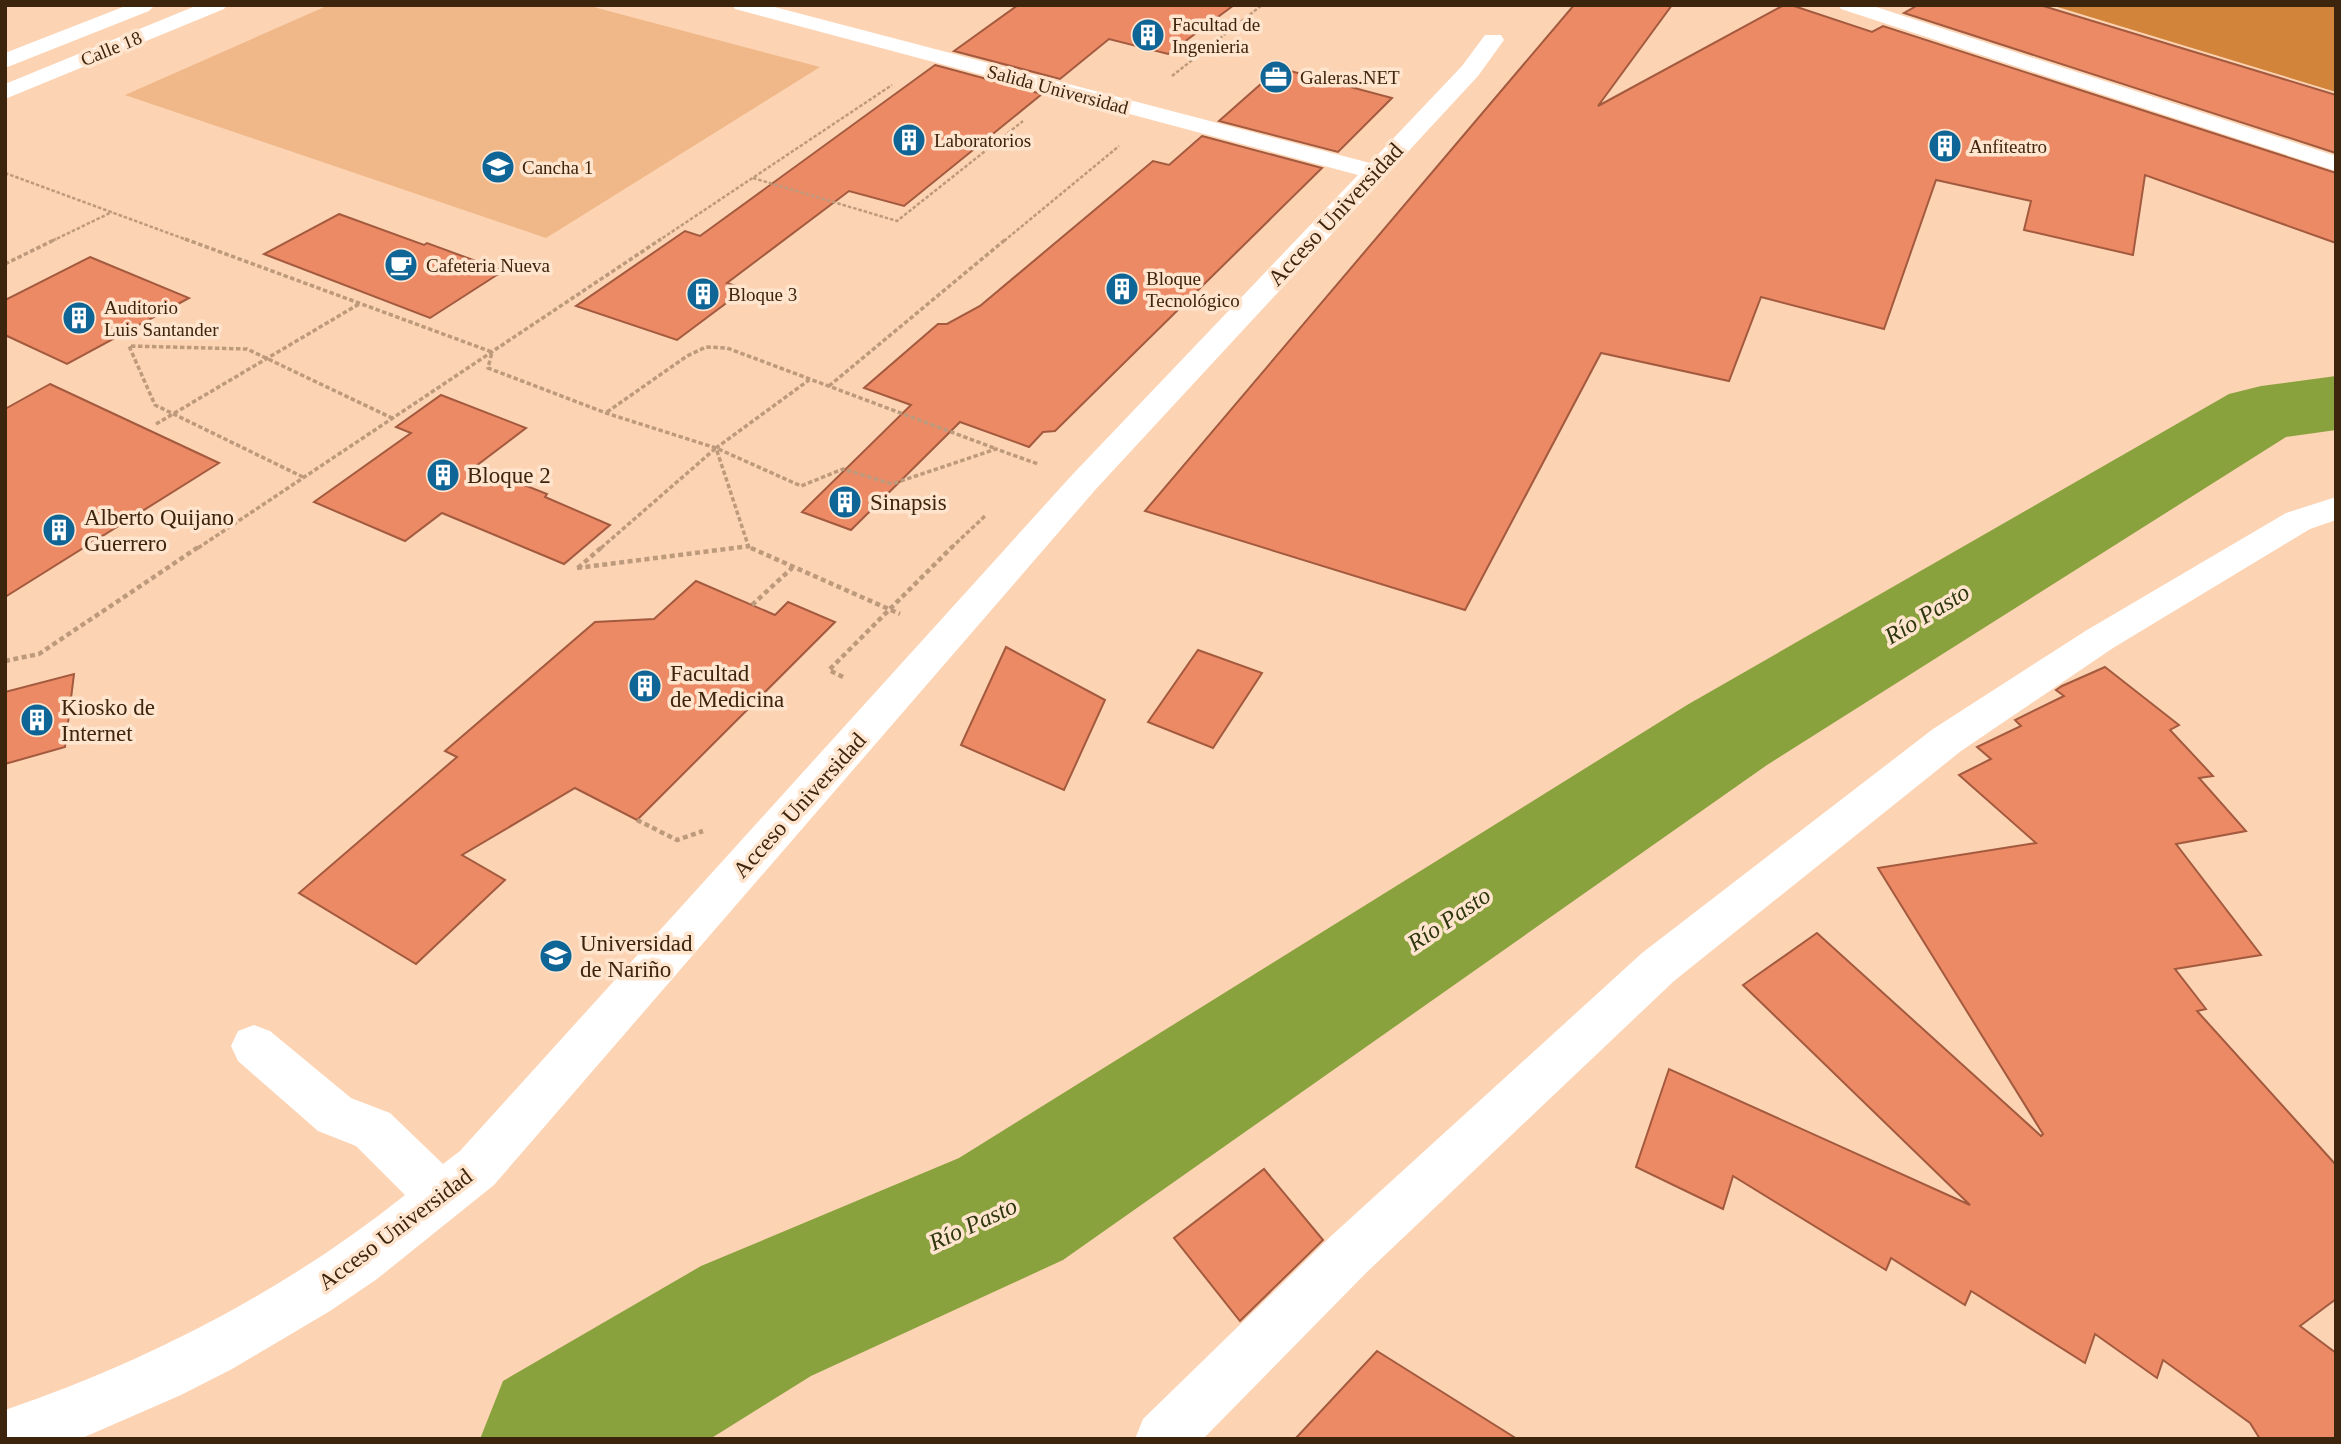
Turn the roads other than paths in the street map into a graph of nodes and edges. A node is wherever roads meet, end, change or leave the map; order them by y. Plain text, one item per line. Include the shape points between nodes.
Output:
1 (148, 5) edge
2 (217, 5) edge
3 (742, 5) edge
4 (1849, 5) edge
5 (1493, 40) dead end
6 (5, 61) edge
7 (5, 92) edge
8 (2336, 164) edge
9 (1374, 172) junction
10 (2336, 508) edge
11 (254, 1046) dead end
12 (440, 1195) junction
13 (5, 1438) edge
14 (1163, 1439) edge

1 - 6 street, Calle 18
2 - 7 street, Calle 18
3 - 9 street, Salida Universidad
4 - 8 street
5 - 9 street, Acceso Universidad via 1470,71
9 - 12 street, Acceso Universidad via 1084,482 477,1168
10 - 14 street via 2298,521 2100,639 1947,740 1658,967 1348,1255
11 - 12 street via 335,1115 373,1129
12 - 13 street, Acceso Universidad via 403,1228 321,1286 231,1340 135,1388

